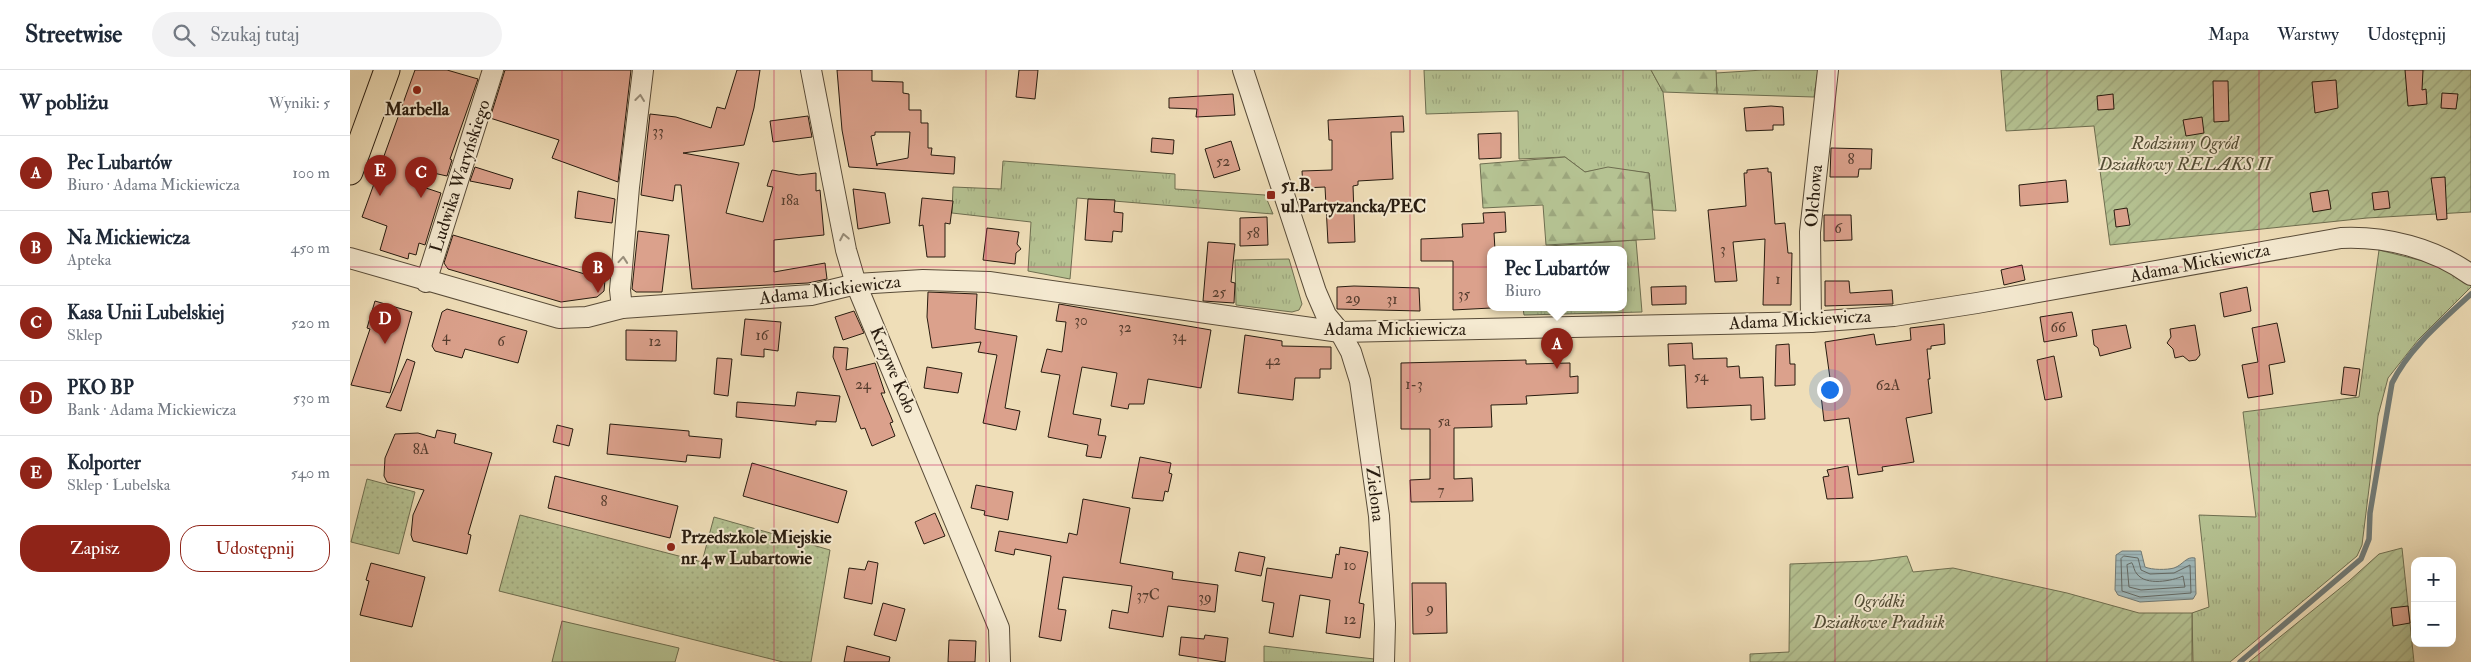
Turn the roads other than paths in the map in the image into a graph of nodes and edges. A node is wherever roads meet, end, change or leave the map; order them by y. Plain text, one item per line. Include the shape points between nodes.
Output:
1 (387, 70) edge
2 (493, 70) edge
3 (643, 70) edge
4 (811, 70) edge
5 (1243, 70) edge
6 (1828, 70) edge
7 (350, 172) edge
8 (350, 258) edge
9 (2471, 275) edge
10 (426, 282) junction
11 (856, 284) junction
12 (622, 308) junction
13 (1811, 322) junction
14 (1340, 332) junction
15 (1000, 662) edge
16 (1384, 662) edge

1 - 7 main road
2 - 10 street, Ludwika Waryńskiego
12 -> 3 street via 620,290 628,196
11 -> 4 street, Krzywe Koło via 846,250
5 - 14 street, Zielona via 1316,292 1326,315
6 - 13 street, Olchowa via 1810,232
8 - 10 street, Adama Mickiewicza
9 - 13 street, Adama Mickiewicza via 2452,263 2400,243 2366,237 2341,238 1977,303 1894,316
10 - 12 street, Adama Mickiewicza via 559,318 587,317
11 - 12 street, Adama Mickiewicza via 811,295
11 - 14 street, Adama Mickiewicza via 890,280 989,282
11 - 15 street, Krzywe Koło via 999,628
13 - 14 street, Adama Mickiewicza
14 - 16 street, Zielona via 1351,352 1360,381 1379,516 1386,624

